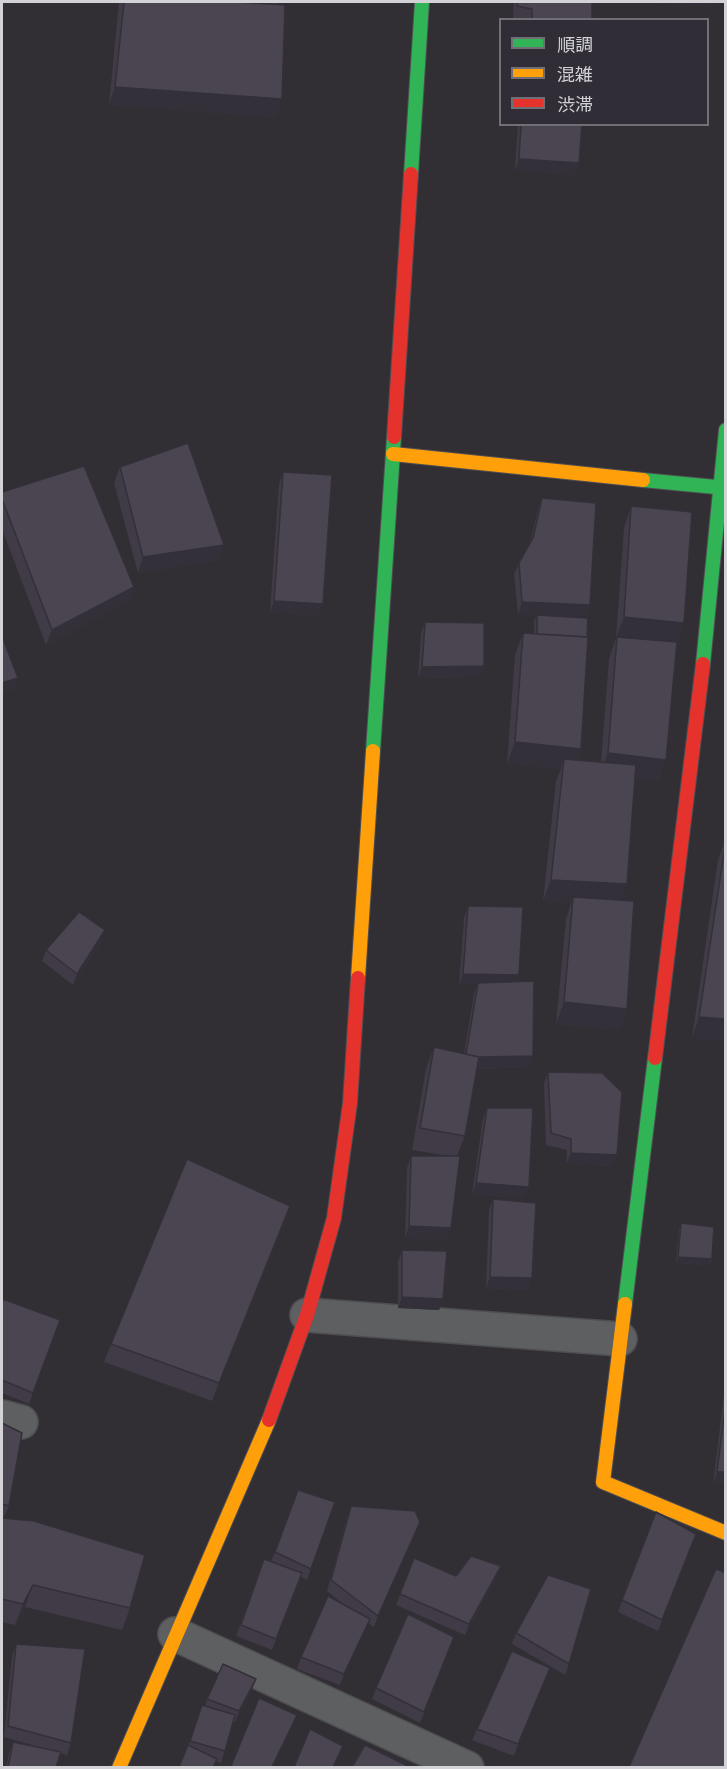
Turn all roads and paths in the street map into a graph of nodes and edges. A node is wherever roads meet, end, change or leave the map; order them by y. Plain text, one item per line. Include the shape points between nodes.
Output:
1 (422, 2) edge
2 (726, 430) edge
3 (393, 454) junction
4 (723, 487) edge
5 (307, 1315) junction
6 (620, 1339) junction
7 (726, 1533) edge
8 (175, 1634) junction
9 (119, 1767) edge
10 (467, 1767) edge

1 - 3 street
2 - 4 street
3 - 4 street
3 - 5 street via 350,1103 334,1218
4 - 6 street
5 - 6 street
5 - 8 street via 272,1413
6 - 7 street via 603,1482
8 - 9 street
8 - 10 street

